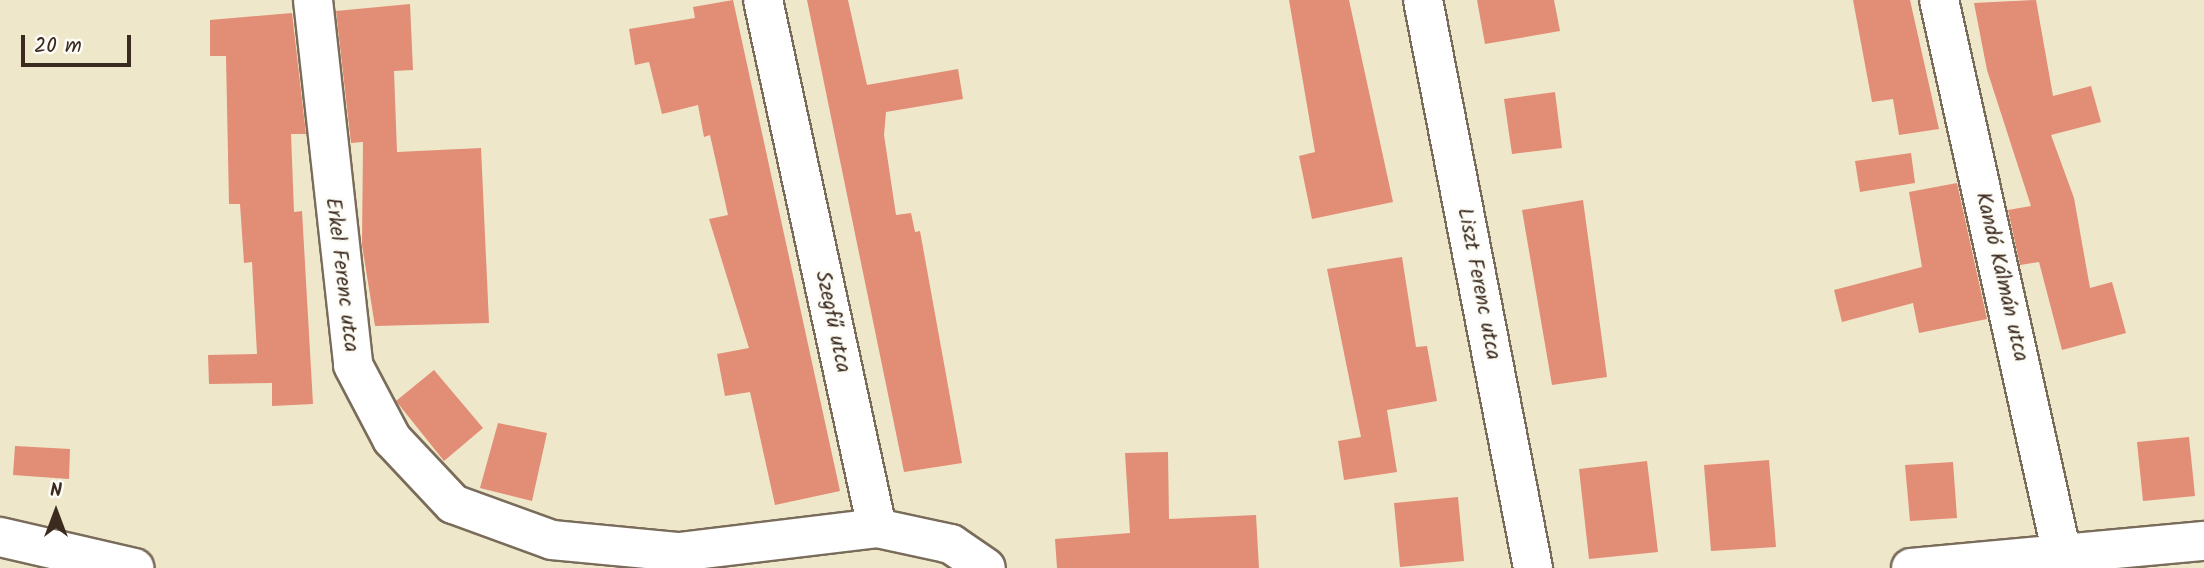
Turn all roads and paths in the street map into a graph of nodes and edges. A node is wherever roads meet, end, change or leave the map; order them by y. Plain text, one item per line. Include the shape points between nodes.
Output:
1 (313, 0) edge
2 (763, 0) edge
3 (1423, 0) edge
4 (1939, 0) edge
5 (877, 528) junction
6 (0, 537) edge
7 (2204, 541) edge
8 (2065, 561) edge
9 (134, 568) edge
10 (986, 568) edge
11 (1533, 568) edge
12 (1910, 568) edge

1 - 5 street, Erkel Ferenc utca via 353,365 392,439 453,504 552,540 679,552
2 - 5 street, Szegfű utca
3 - 11 street, Liszt Ferenc utca
4 - 8 street, Kandó Kálmán utca
5 - 10 street via 951,544
6 - 9 street
7 - 8 street
8 - 12 street

